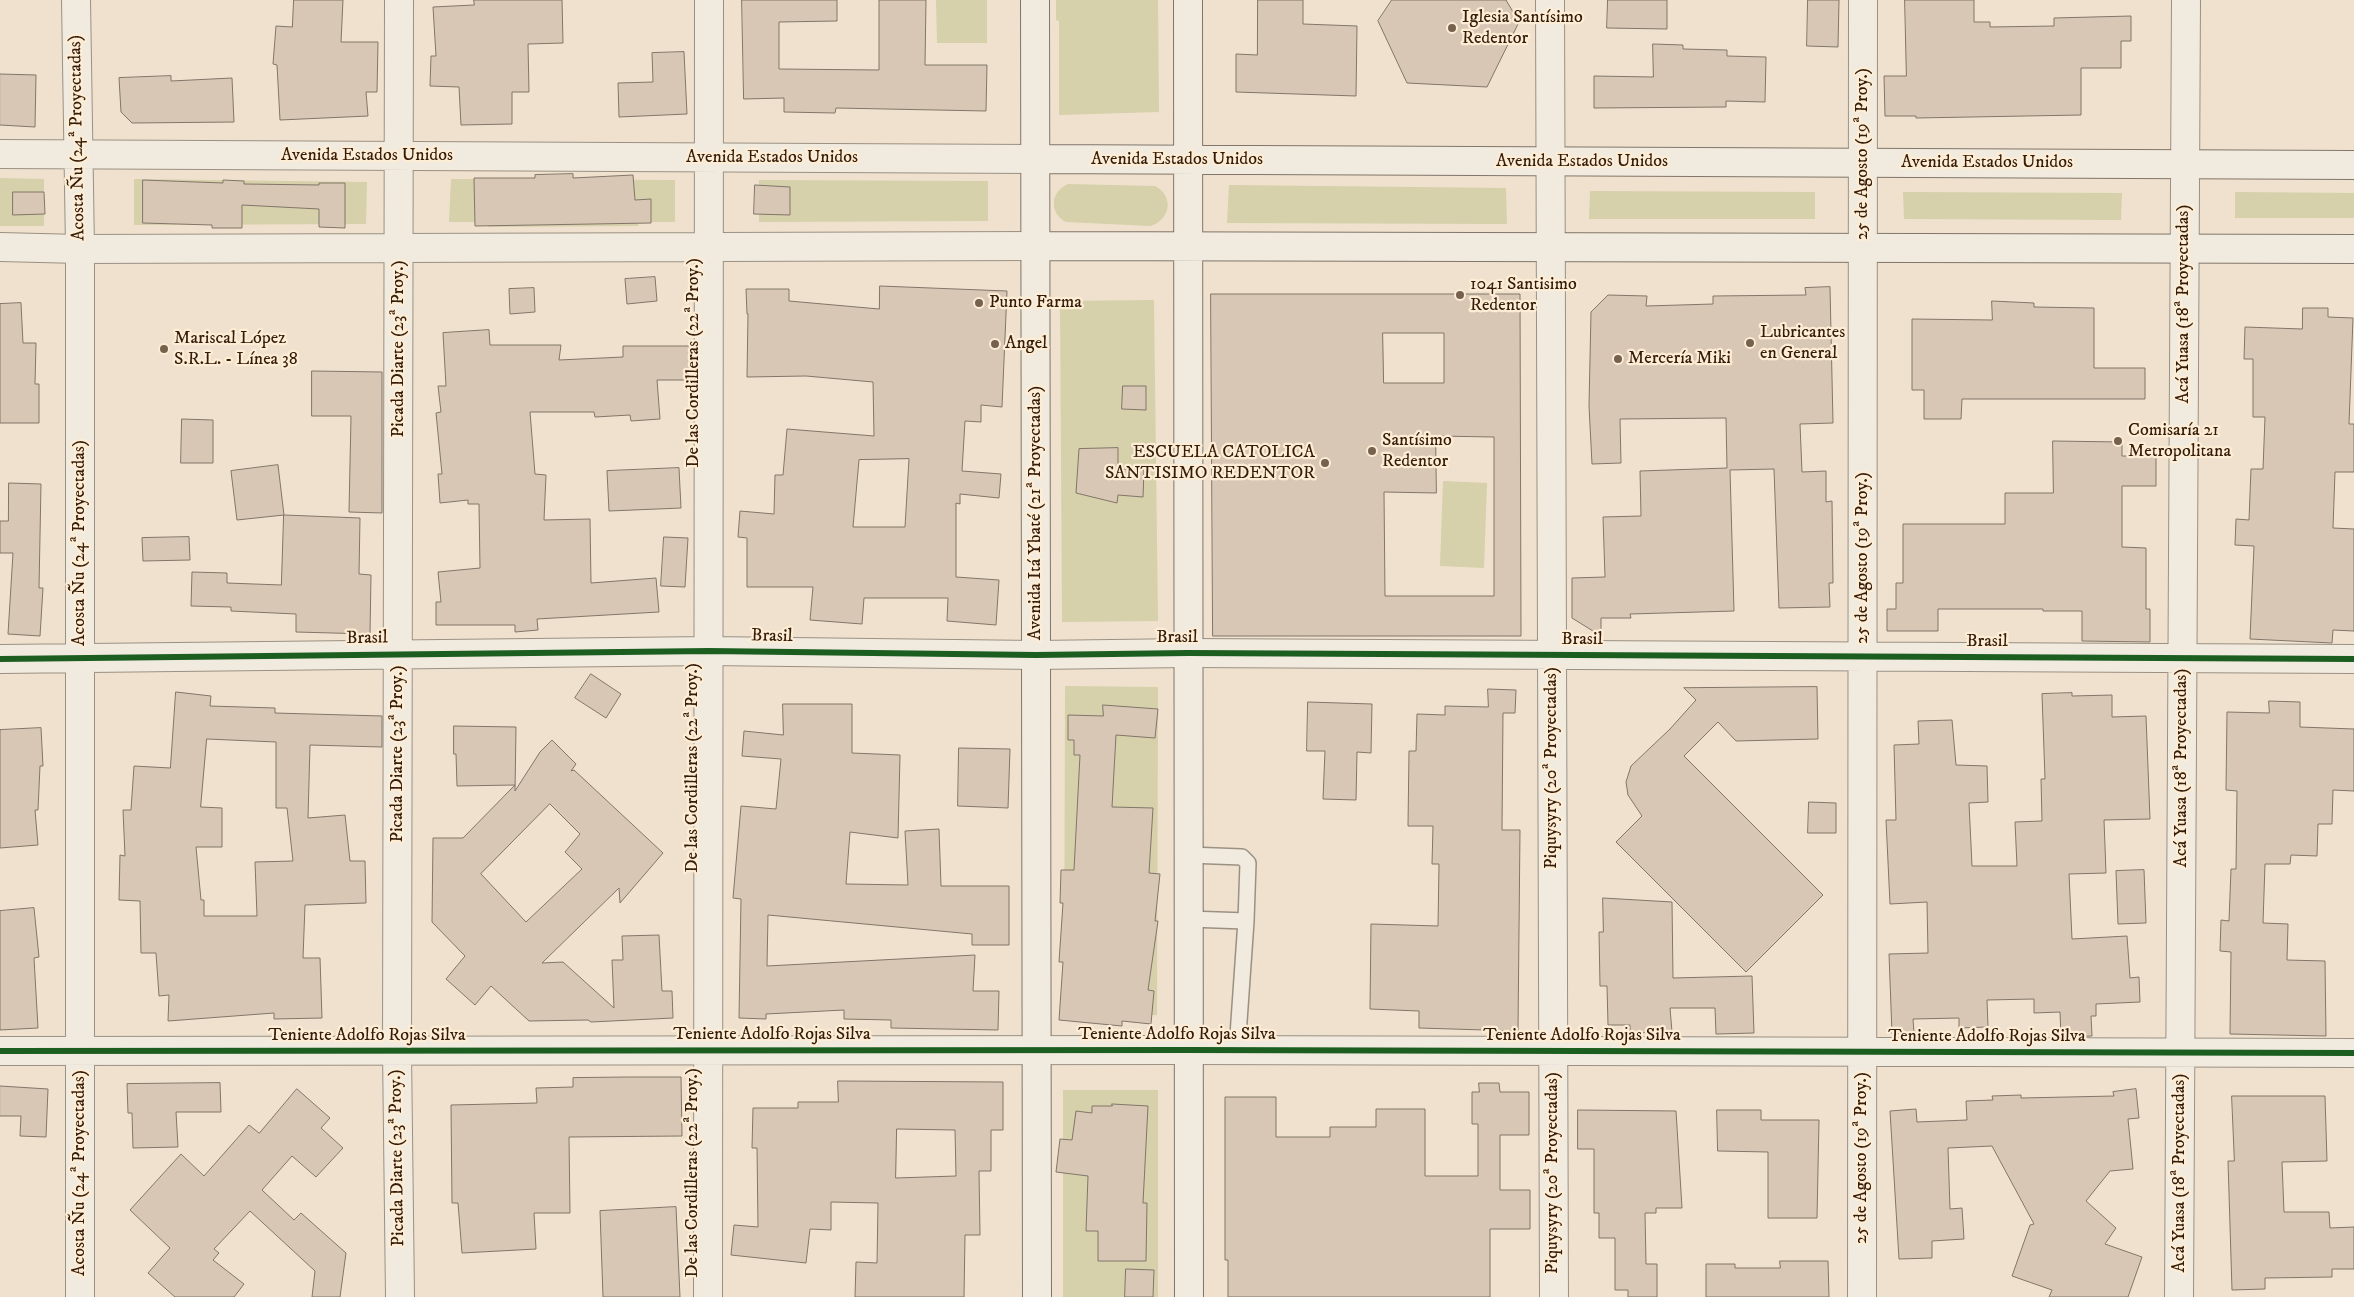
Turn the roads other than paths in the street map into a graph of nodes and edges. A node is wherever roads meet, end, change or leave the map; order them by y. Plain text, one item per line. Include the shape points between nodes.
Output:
1 (76, 0) edge
2 (399, 0) edge
3 (709, 0) edge
4 (1035, 0) edge
5 (1188, 0) edge
6 (1550, 0) edge
7 (1863, 0) edge
8 (2186, 0) edge
9 (0, 154) edge
10 (80, 154) junction
11 (399, 156) junction
12 (709, 158) junction
13 (1035, 159) junction
14 (1188, 160) junction
15 (1550, 162) junction
16 (1863, 163) junction
17 (2185, 164) junction
18 (2354, 165) edge
19 (1036, 246) junction
20 (1188, 246) junction
21 (0, 247) edge
22 (709, 247) junction
23 (399, 248) junction
24 (1550, 248) junction
25 (1863, 248) junction
26 (2184, 248) junction
27 (80, 249) junction
28 (2354, 249) edge
29 (709, 651) junction
30 (1188, 653) junction
31 (398, 654) junction
32 (1036, 655) junction
33 (1551, 655) junction
34 (1863, 656) junction
35 (2182, 658) junction
36 (80, 659) junction
37 (2354, 659) edge
38 (0, 660) edge
39 (1189, 855) junction
40 (1189, 919) junction
41 (1246, 921) junction
42 (1036, 1050) junction
43 (1189, 1050) junction
44 (1237, 1050) junction
45 (0, 1051) edge
46 (80, 1051) junction
47 (397, 1051) junction
48 (708, 1051) junction
49 (1553, 1051) junction
50 (1862, 1052) junction
51 (2180, 1053) junction
52 (2354, 1054) edge
53 (80, 1297) edge
54 (400, 1297) edge
55 (708, 1297) edge
56 (1037, 1297) edge
57 (1189, 1297) edge
58 (1554, 1297) edge
59 (1862, 1297) edge
60 (2179, 1297) edge

1 - 10 street, Acosta Ñu (24ª Proyectadas)
2 - 11 street, Picada Diarte (23ª Proy.)
3 - 12 street, De las Cordilleras (22ª Proy.)
4 - 13 street, Avenida Itá Ybaté (21ª Proyectadas)
5 - 14 street
6 - 15 street, Piquysyry (20ª Proyectadas)
7 - 16 street, 25 de Agosto (19ª Proy.)
8 - 17 street, Acá Yuasa (18ª Proyectadas)
9 - 10 street, Avenida Estados Unidos
10 - 11 street, Avenida Estados Unidos
10 - 27 street, Acosta Ñu (24ª Proyectadas)
11 - 12 street, Avenida Estados Unidos
11 - 23 street, Picada Diarte (23ª Proy.)
12 - 13 street, Avenida Estados Unidos
12 - 22 street, De las Cordilleras (22ª Proy.)
13 - 14 street, Avenida Estados Unidos
13 - 19 street, Avenida Itá Ybaté (21ª Proyectadas)
14 - 15 street, Avenida Estados Unidos
14 - 20 street
15 - 16 street, Avenida Estados Unidos
15 - 24 street, Piquysyry (20ª Proyectadas)
16 - 17 street, Avenida Estados Unidos
16 - 25 street, 25 de Agosto (19ª Proy.)
17 - 18 street, Avenida Estados Unidos
17 - 26 street, Acá Yuasa (18ª Proyectadas)
19 - 20 street
19 - 22 street
19 - 32 street, Avenida Itá Ybaté (21ª Proyectadas)
20 - 24 street
20 - 30 street
21 - 27 street
22 - 23 street
22 - 29 street, De las Cordilleras (22ª Proy.)
23 - 27 street
23 - 31 street, Picada Diarte (23ª Proy.)
24 - 25 street
24 - 33 street, Piquysyry (20ª Proyectadas)
25 - 26 street
25 - 34 street, 25 de Agosto (19ª Proy.)
26 - 28 street
26 - 35 street, Acá Yuasa (18ª Proyectadas)
27 - 36 street, Acosta Ñu (24ª Proyectadas)
29 - 31 street, Brasil
29 - 32 street, Brasil
29 - 48 street, De las Cordilleras (22ª Proy.)
30 - 32 street, Brasil
30 - 33 street, Brasil
30 - 39 street
31 - 36 street, Brasil
31 - 47 street, Picada Diarte (23ª Proy.)
32 - 42 street, Avenida Itá Ybaté (21ª Proyectadas)
33 - 34 street, Brasil
33 - 49 street, Piquysyry (20ª Proyectadas)
34 - 35 street, Brasil
34 - 50 street, 25 de Agosto (19ª Proy.)
35 - 37 street, Brasil
35 - 51 street, Acá Yuasa (18ª Proyectadas)
36 - 38 street, Brasil
36 - 46 street, Acosta Ñu (24ª Proyectadas)
39 - 40 street
39 - 41 lane via 1242,857 1246,860
40 - 41 lane
40 - 43 street
41 - 44 lane
42 - 43 street, Teniente Adolfo Rojas Silva
42 - 48 street, Teniente Adolfo Rojas Silva
42 - 56 street, Avenida Itá Ybaté (21ª Proyectadas)
43 - 44 street, Teniente Adolfo Rojas Silva
43 - 57 street
44 - 49 street, Teniente Adolfo Rojas Silva
45 - 46 street, Teniente Adolfo Rojas Silva
46 - 47 street, Teniente Adolfo Rojas Silva
46 - 53 street, Acosta Ñu (24ª Proyectadas)
47 - 48 street, Teniente Adolfo Rojas Silva
47 - 54 street, Picada Diarte (23ª Proy.)
48 - 55 street, De las Cordilleras (22ª Proy.)
49 - 50 street, Teniente Adolfo Rojas Silva
49 - 58 street, Piquysyry (20ª Proyectadas)
50 - 51 street, Teniente Adolfo Rojas Silva
50 - 59 street, 25 de Agosto (19ª Proy.)
51 - 52 street, Teniente Adolfo Rojas Silva
51 - 60 street, Acá Yuasa (18ª Proyectadas)

